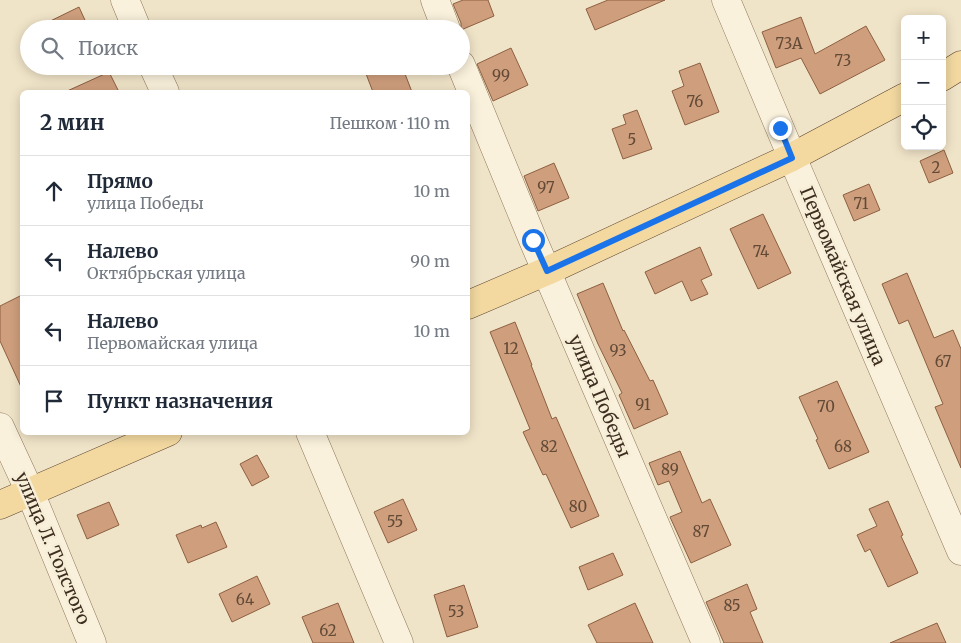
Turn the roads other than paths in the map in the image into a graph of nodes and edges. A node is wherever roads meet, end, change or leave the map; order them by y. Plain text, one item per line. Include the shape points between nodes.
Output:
1 (125, 0) edge
2 (435, 0) edge
3 (726, 0) edge
4 (134, 20) edge
5 (443, 20) edge
6 (961, 65) edge
7 (946, 74) edge
8 (158, 75) edge
9 (465, 75) edge
10 (164, 90) edge
11 (901, 99) edge
12 (792, 158) junction
13 (547, 271) junction
14 (470, 304) edge
15 (0, 427) edge
16 (161, 435) edge
17 (311, 435) edge
18 (30, 492) junction
19 (0, 505) edge
20 (961, 551) edge
21 (92, 643) edge
22 (399, 643) edge
23 (706, 643) edge

1 - 4 street
2 - 5 street
3 - 12 street, Первомайская улица
6 - 7 main road
8 - 10 street
9 - 13 street, улица Победы
11 - 12 main road
12 - 13 main road
12 - 20 street, Первомайская улица
13 - 14 main road
13 - 23 street, улица Победы
15 - 18 street, улица Л. Толстого
16 - 18 main road
17 - 22 street
18 - 19 main road
18 - 21 street, улица Л. Толстого

